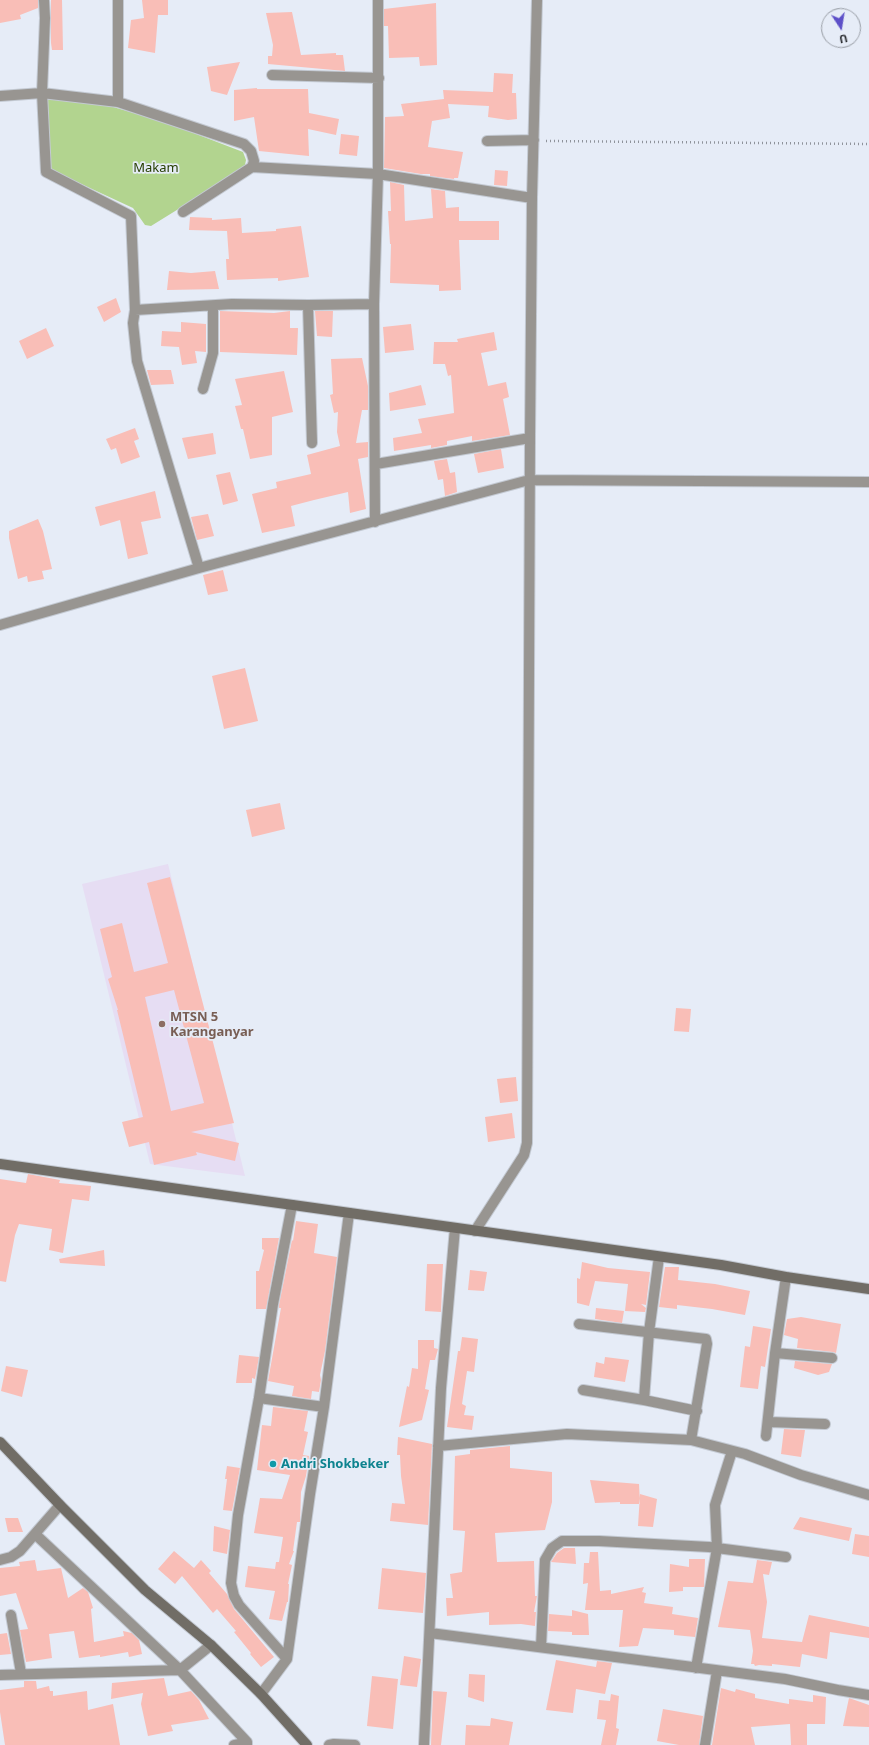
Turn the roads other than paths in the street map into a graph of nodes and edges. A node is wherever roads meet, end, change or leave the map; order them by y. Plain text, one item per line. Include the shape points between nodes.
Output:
1 (44, 0) edge
2 (118, 0) edge
3 (378, 0) edge
4 (537, 0) edge
5 (272, 75) dead end
6 (379, 78) junction
7 (42, 93) junction
8 (0, 96) edge
9 (118, 102) junction
10 (534, 140) junction
11 (487, 141) dead end
12 (252, 167) junction
13 (378, 174) junction
14 (532, 198) junction
15 (183, 212) dead end
16 (374, 304) junction
17 (308, 305) junction
18 (213, 306) junction
19 (135, 310) junction
20 (203, 390) dead end
21 (530, 438) junction
22 (312, 443) dead end
23 (376, 464) junction
24 (529, 480) junction
25 (869, 482) edge
26 (375, 522) junction
27 (198, 568) junction
28 (0, 624) edge
29 (0, 1164) edge
30 (292, 1205) junction
31 (349, 1213) junction
32 (455, 1228) junction
33 (475, 1231) junction
34 (659, 1257) junction
35 (786, 1277) junction
36 (869, 1289) edge
37 (579, 1324) dead end
38 (649, 1332) junction
39 (774, 1353) junction
40 (832, 1358) dead end
41 (583, 1390) dead end
42 (259, 1398) junction
43 (644, 1400) junction
44 (324, 1407) junction
45 (697, 1411) junction
46 (769, 1422) junction
47 (826, 1424) dead end
48 (766, 1436) dead end
49 (691, 1440) junction
50 (0, 1442) edge
51 (438, 1446) junction
52 (732, 1451) junction
53 (869, 1495) edge
54 (57, 1508) junction
55 (35, 1534) junction
56 (717, 1548) junction
57 (786, 1557) dead end
58 (0, 1560) edge
59 (11, 1616) dead end
60 (430, 1633) junction
61 (211, 1645) junction
62 (541, 1647) junction
63 (287, 1659) junction
64 (183, 1668) junction
65 (696, 1668) junction
66 (717, 1670) junction
67 (21, 1674) junction
68 (0, 1675) edge
69 (260, 1694) junction
70 (869, 1695) edge
71 (247, 1744) edge
72 (234, 1745) edge
73 (307, 1745) edge
74 (329, 1745) edge
75 (355, 1745) edge
76 (424, 1745) edge
77 (705, 1745) edge

1 - 7 street
2 - 9 street
3 - 6 street
4 - 10 street
5 - 6 street
6 - 13 street
7 - 8 street
7 - 9 street
7 - 19 street via 46,172 131,216
9 - 12 street via 244,144 251,152 254,161
10 - 11 street
10 - 14 street
12 - 13 street
12 - 15 street
13 - 14 street
13 - 16 street
14 - 21 street
16 - 17 street
16 - 23 street
17 - 18 street
17 - 22 street
18 - 19 street
18 - 20 street via 213,352
19 - 27 street via 133,323 141,378
21 - 23 street
21 - 24 street
23 - 26 street
24 - 25 street
24 - 26 street
24 - 33 street via 527,1143 524,1156
26 - 27 street
27 - 28 street
29 - 30 main road
30 - 31 main road
30 - 42 street via 273,1304
31 - 32 main road
31 - 44 street
32 - 33 main road
32 - 51 street
33 - 34 main road
34 - 35 main road
34 - 38 street
35 - 36 main road
35 - 39 street
37 - 38 street
38 - 43 street
38 - 45 street via 707,1340
39 - 40 street
39 - 46 street
41 - 43 street
42 - 44 street
42 - 63 street via 238,1515 231,1583 239,1605
43 - 45 street
44 - 63 street
45 - 49 street
46 - 47 street
46 - 48 street
49 - 51 street via 567,1434
49 - 52 street
50 - 54 main road
51 - 60 street
52 - 53 street
52 - 56 street via 715,1505
54 - 55 street
54 - 61 main road via 145,1590
55 - 58 street via 15,1555
55 - 64 street
56 - 57 street
56 - 62 street via 574,1540 554,1545 545,1560
56 - 65 street
59 - 67 street
60 - 62 street
60 - 76 street
61 - 64 street
61 - 69 main road
62 - 65 street
63 - 69 street
64 - 67 street
64 - 71 street
65 - 66 street
66 - 70 street via 785,1679
66 - 77 street
67 - 68 street
69 - 73 main road
71 - 72 street
74 - 75 street

